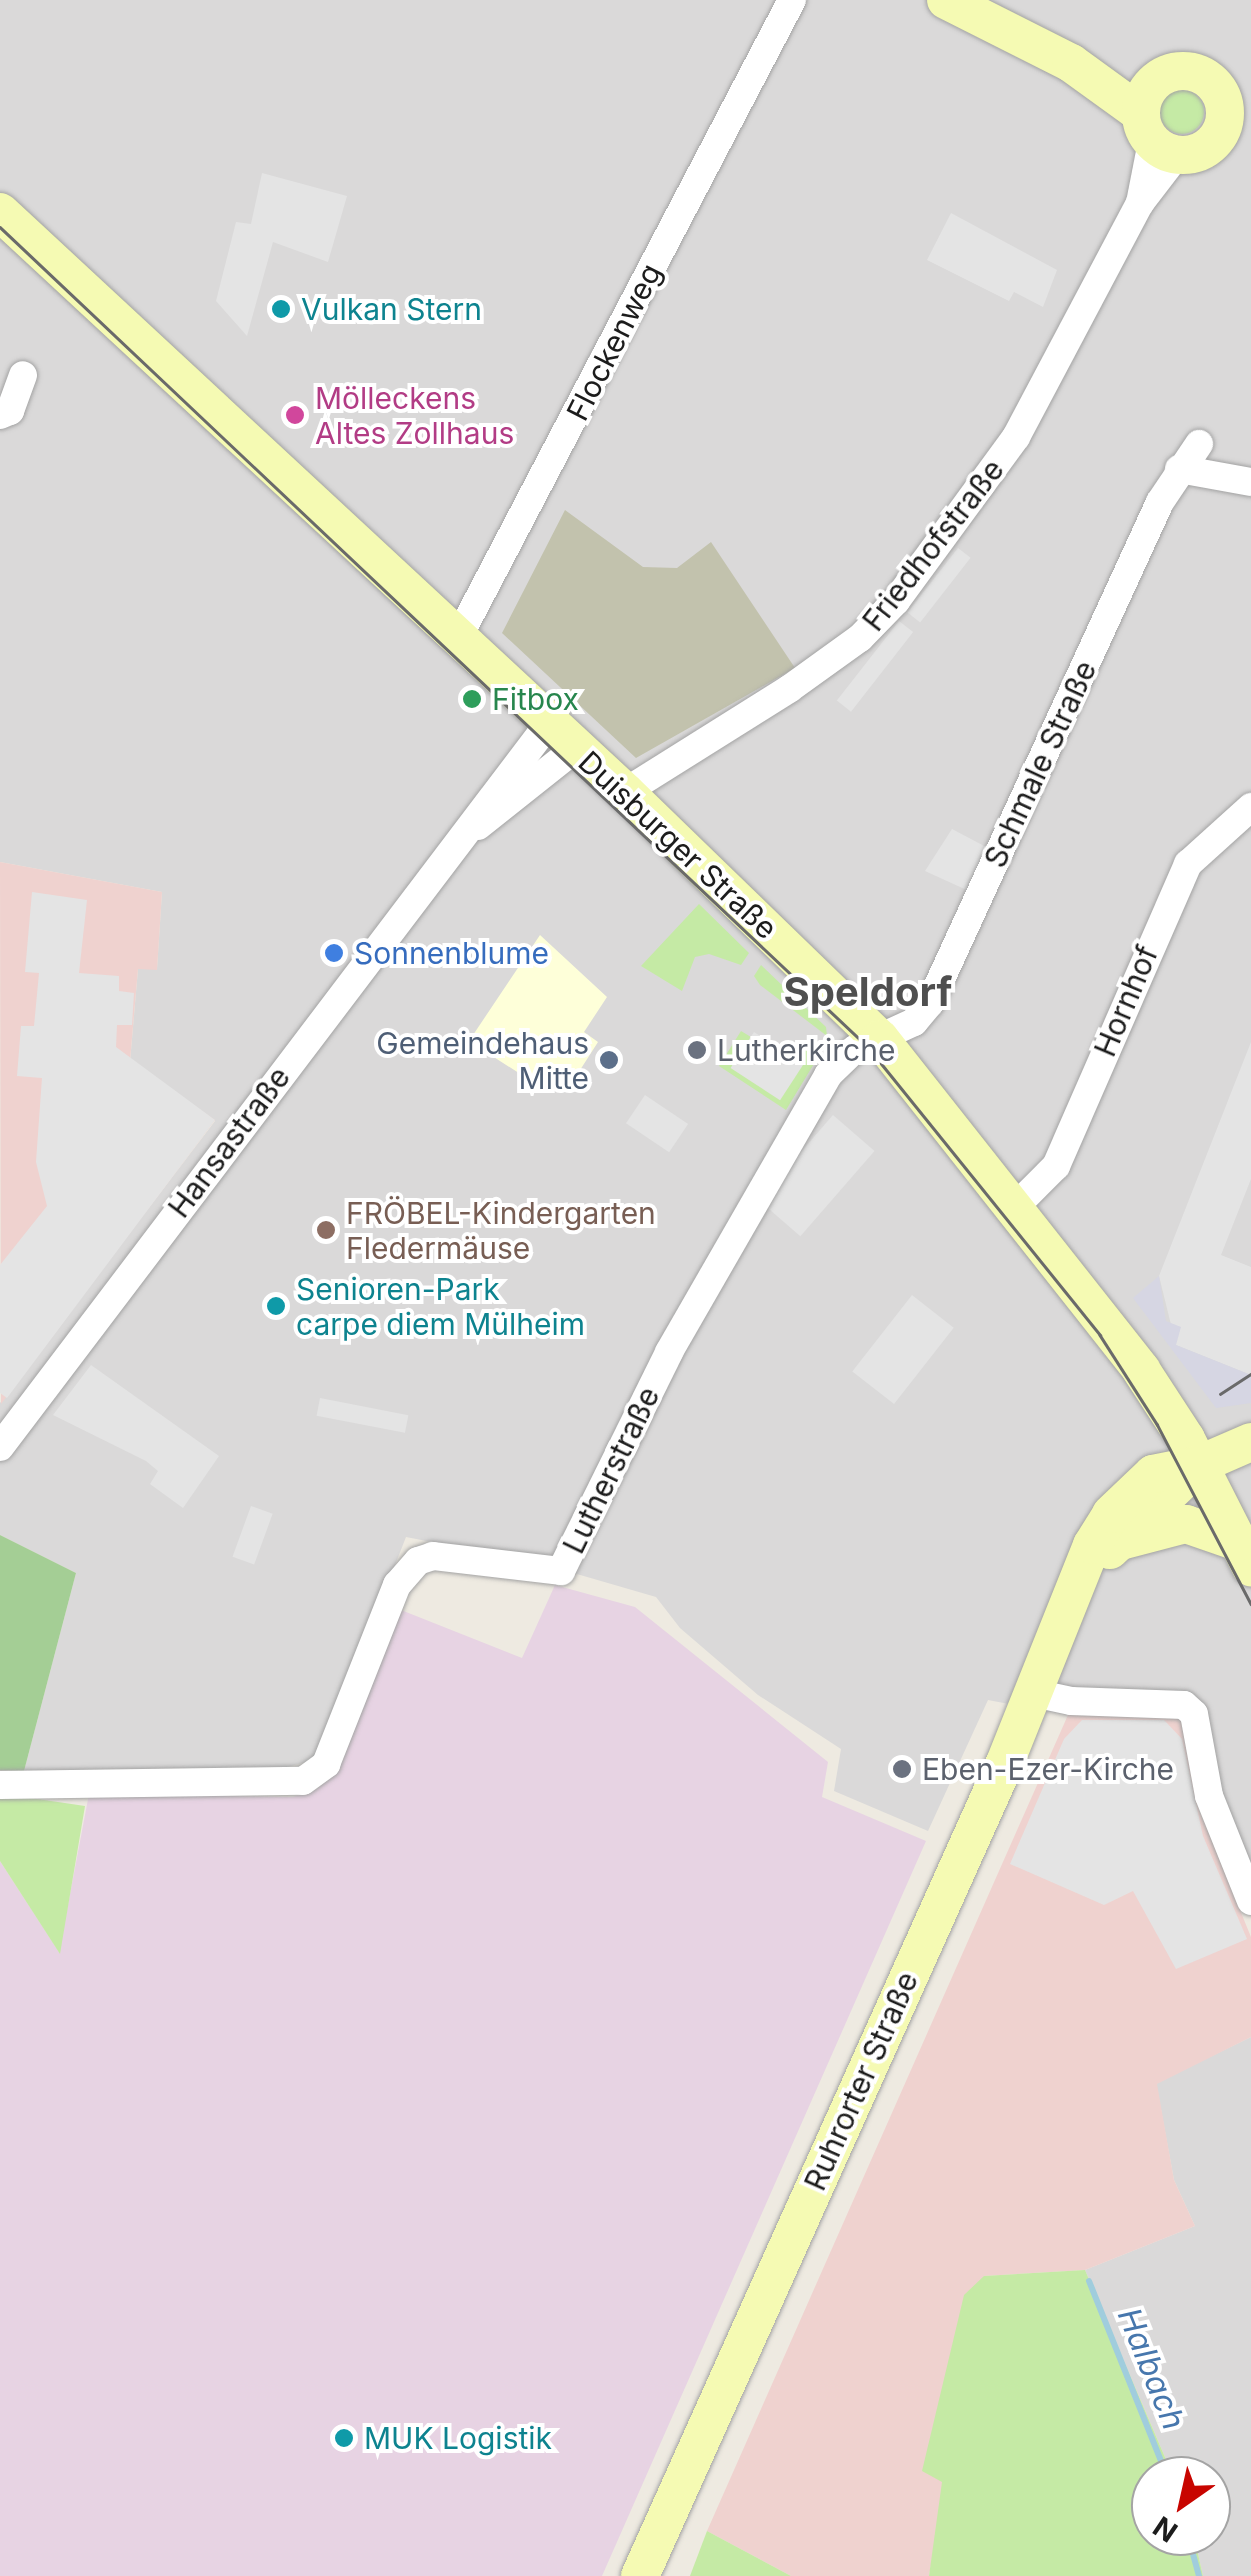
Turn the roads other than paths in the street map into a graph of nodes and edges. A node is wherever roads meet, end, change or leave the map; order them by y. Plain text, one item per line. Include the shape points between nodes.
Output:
1 (770, 0) edge
2 (792, 0) edge
3 (946, 0) edge
4 (765, 44) junction
5 (1071, 63) junction
6 (1157, 79) junction
7 (1236, 107) edge
8 (1156, 137) junction
9 (0, 212) edge
10 (23, 374) dead end
11 (0, 415) edge
12 (1199, 444) dead end
13 (1179, 469) junction
14 (1251, 482) edge
15 (458, 638) junction
16 (563, 736) junction
17 (625, 792) junction
18 (1251, 806) edge
19 (880, 1039) junction
20 (1017, 1205) junction
21 (1251, 1442) edge
22 (0, 1447) edge
23 (1198, 1465) junction
24 (1117, 1542) junction
25 (1245, 1555) edge
26 (1078, 1584) junction
27 (1029, 1692) junction
28 (0, 1785) edge
29 (1251, 1901) edge
30 (640, 2576) edge

1 - 4 street, Flockenweg
2 - 4 street, Flockenweg
3 - 5 street
4 - 15 street, Flockenweg
5 - 6 street
5 - 8 street
6 - 7 street, Friedhofstraße via 1190,70
6 - 8 street, Friedhofstraße
7 - 8 street, Friedhofstraße via 1201,151
8 - 17 street, Friedhofstraße via 1140,203 1016,437 896,601 860,638 789,689
9 - 15 street, Duisburger Straße
10 - 11 street via 10,412
12 - 13 street, Schmale Straße
13 - 14 street
13 - 19 street, Schmale Straße via 930,1004 914,1022
15 - 16 street, Duisburger Straße
16 - 17 street, Duisburger Straße
16 - 22 street, Hansastraße via 538,784 460,838
17 - 19 street, Duisburger Straße
18 - 20 street, Hornhof via 1188,864 1056,1166
19 - 20 street, Duisburger Straße
19 - 28 street, Lutherstraße via 855,1049 828,1075 669,1352 561,1571 433,1556 405,1572 333,1751 303,1781
20 - 23 street, Duisburger Straße via 1141,1370
21 - 23 street
23 - 24 street, Ruhrorter Straße
23 - 25 street, Duisburger Straße
23 - 26 street, Ruhrorter Straße via 1153,1474 1132,1490 1110,1514
24 - 25 street via 1186,1524
24 - 26 street, Ruhrorter Straße
26 - 27 street, Ruhrorter Straße
27 - 29 street via 1070,1701 1184,1704 1194,1714 1209,1796
27 - 30 street, Ruhrorter Straße via 1004,1764

